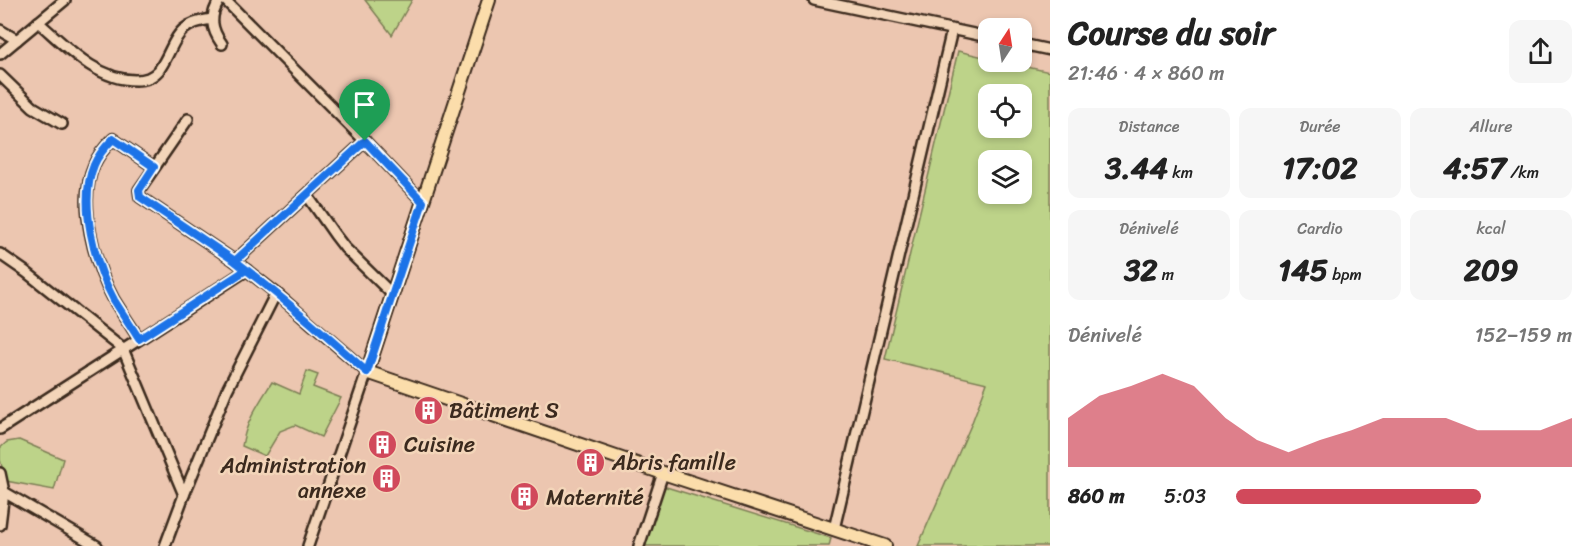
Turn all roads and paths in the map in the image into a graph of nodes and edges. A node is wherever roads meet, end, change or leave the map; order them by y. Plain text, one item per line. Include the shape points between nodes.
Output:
1 (65, 0) edge
2 (220, 0) edge
3 (225, 0) edge
4 (489, 0) edge
5 (814, 0) edge
6 (212, 19) junction
7 (38, 22) junction
8 (0, 30) edge
9 (952, 30) junction
10 (978, 35) edge
11 (17, 40) junction
12 (222, 44) dead end
13 (1032, 46) edge
14 (1050, 50) edge
15 (0, 54) edge
16 (0, 75) edge
17 (188, 119) dead end
18 (62, 124) dead end
19 (365, 141) junction
20 (154, 167) junction
21 (307, 195) junction
22 (423, 202) junction
23 (0, 254) edge
24 (235, 261) junction
25 (246, 270) junction
26 (276, 293) junction
27 (393, 295) junction
28 (139, 339) junction
29 (123, 350) junction
30 (367, 372) junction
31 (0, 429) edge
32 (0, 473) edge
33 (663, 473) junction
34 (4, 492) junction
35 (184, 495) junction
36 (0, 525) edge
37 (834, 529) junction
38 (97, 546) edge
39 (165, 546) edge
40 (308, 546) edge
41 (639, 546) edge
42 (885, 546) edge

1 - 7 street
2 - 6 street
3 - 19 street
4 - 22 main road
5 - 9 street
6 - 7 street via 185,28 159,69 145,80 116,77 88,64
6 - 12 street via 214,33
7 - 11 street
8 - 11 street
9 - 10 street
9 - 37 street
11 - 15 street
13 - 14 street
16 - 18 street via 33,107
17 - 20 street
19 - 21 street
19 - 22 street
20 - 24 street via 139,190 140,197
20 - 28 street via 113,139 97,158 88,185 93,243 103,274
21 - 24 street
21 - 27 street via 345,248
22 - 27 main road
23 - 29 street
24 - 25 street
25 - 26 street
25 - 28 street
26 - 30 street
26 - 35 street via 227,390
27 - 30 main road
28 - 29 street
29 - 31 street
29 - 35 street
30 - 33 main road
30 - 40 street
32 - 34 street
33 - 37 main road
33 - 41 street
34 - 36 street
34 - 38 street
35 - 39 street
37 - 42 main road

